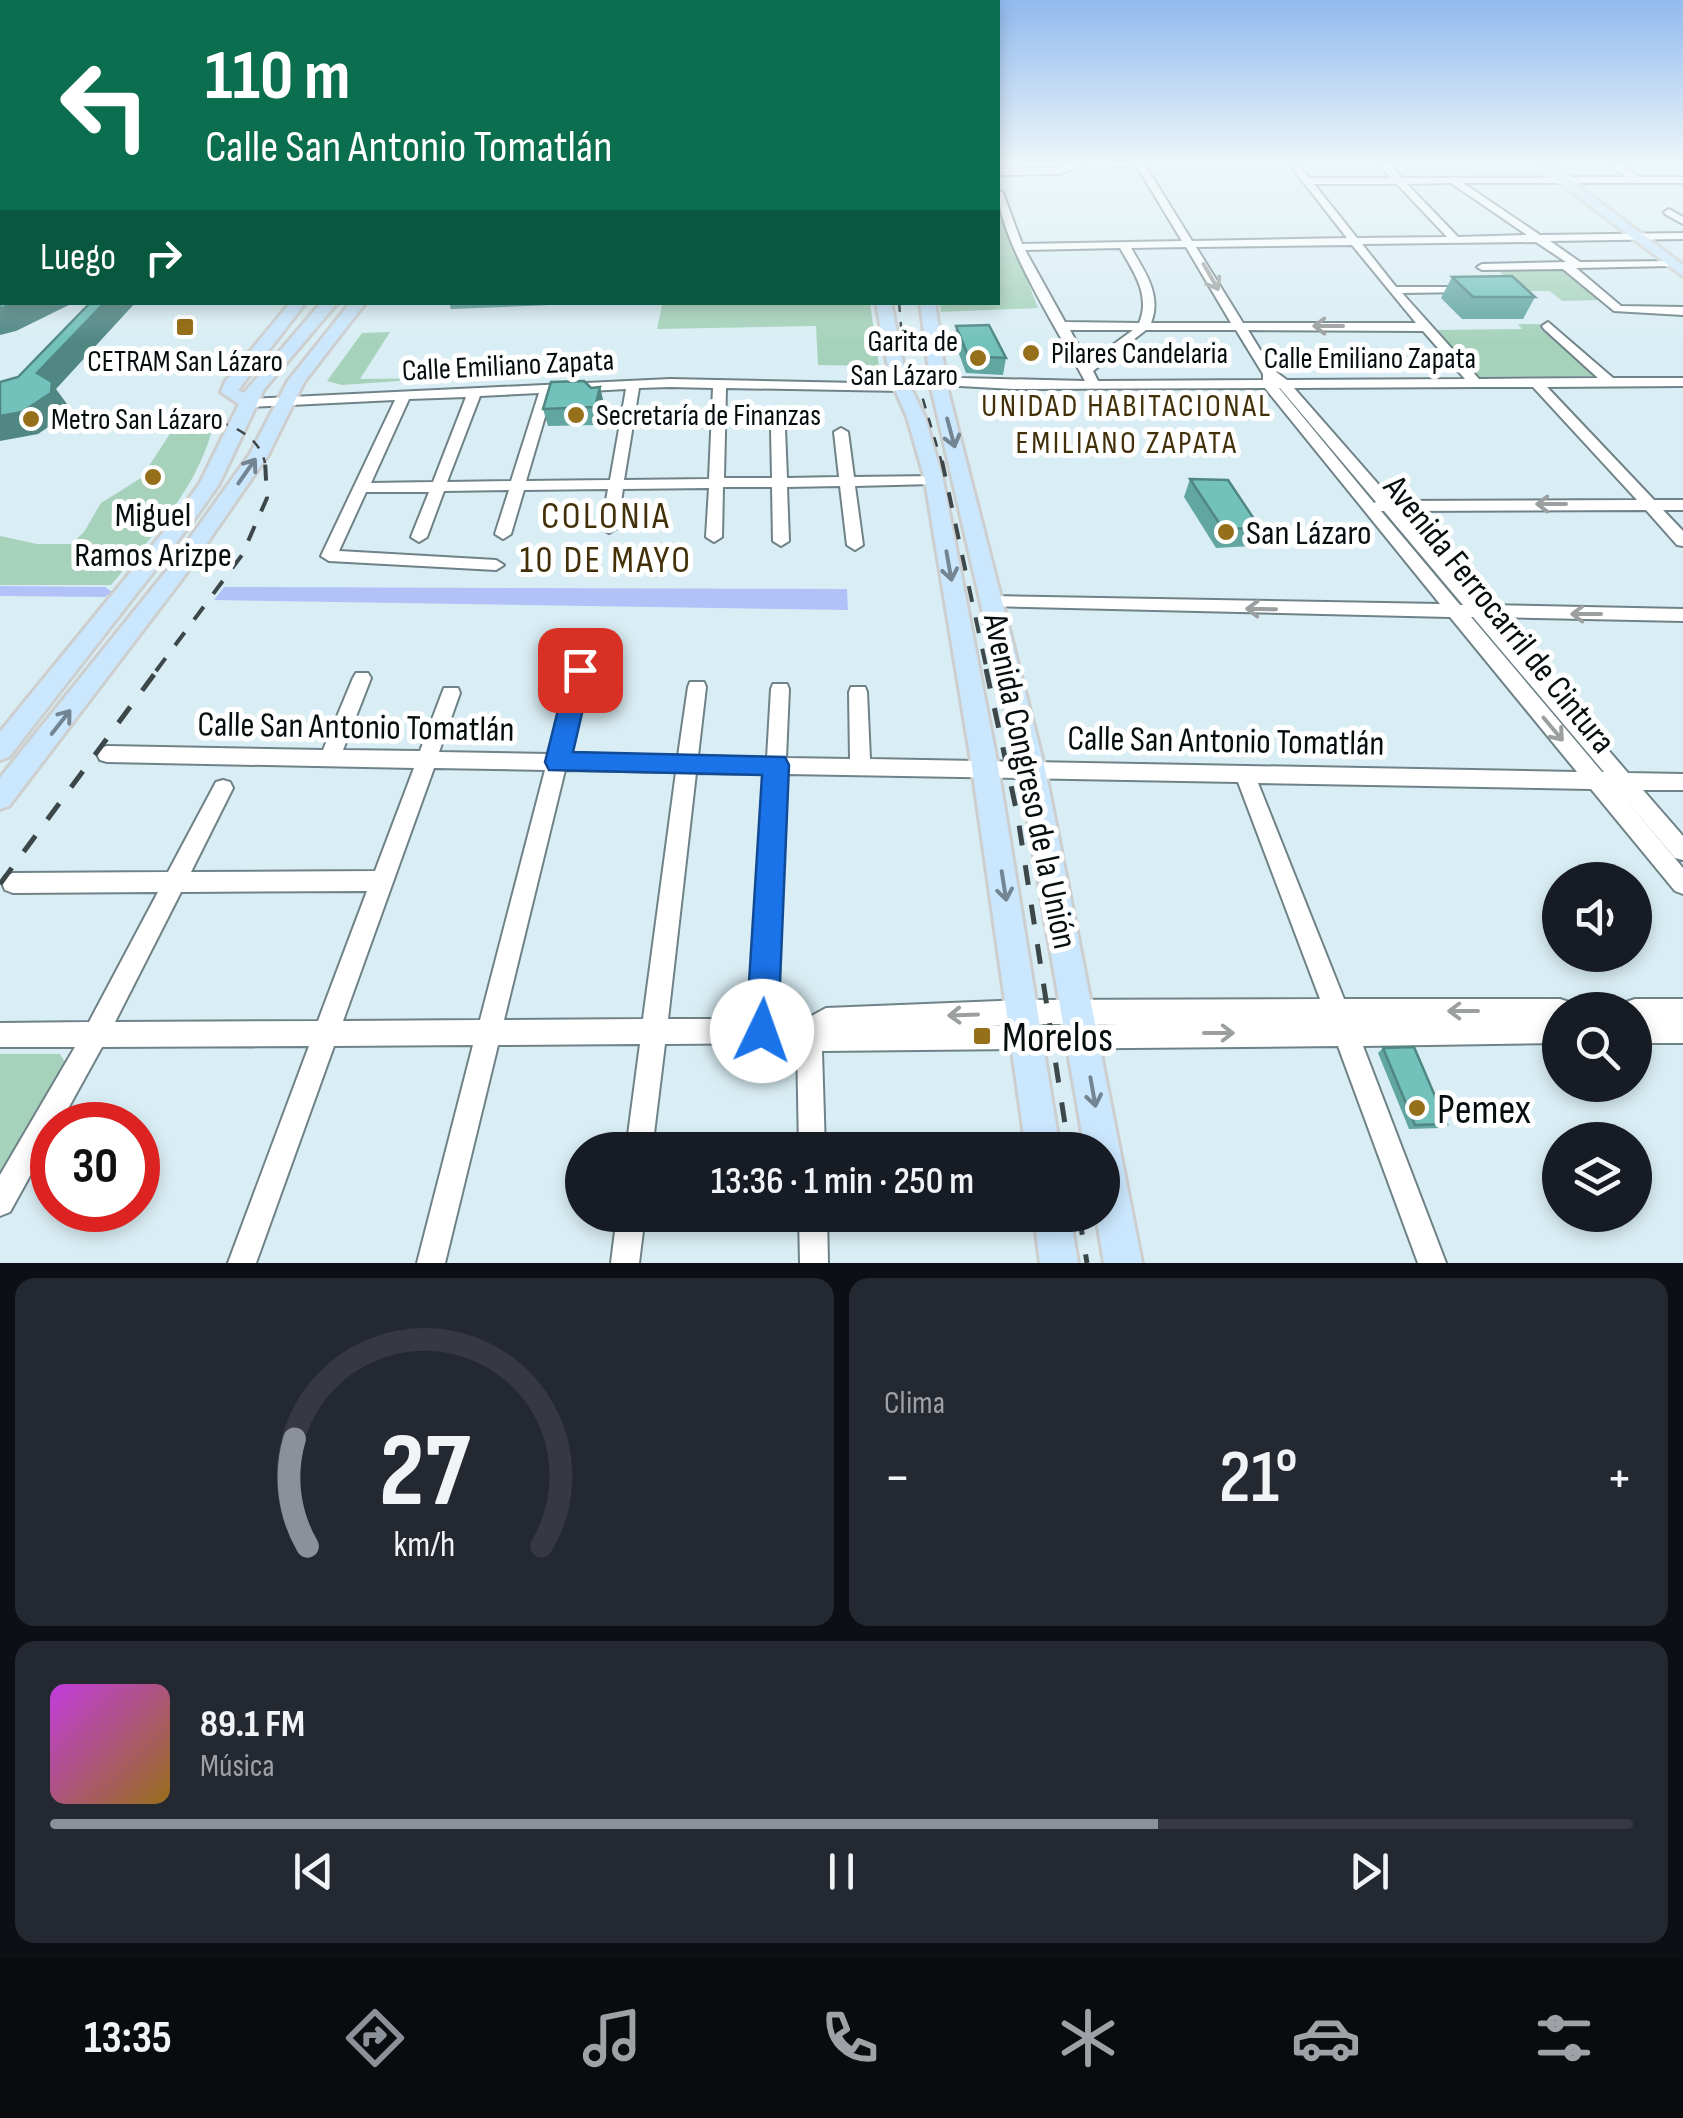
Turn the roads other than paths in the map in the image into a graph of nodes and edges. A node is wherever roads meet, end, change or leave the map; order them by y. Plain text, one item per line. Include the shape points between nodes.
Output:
1 (1009, 224) edge
2 (1178, 224) edge
3 (1343, 224) edge
4 (1440, 224) edge
5 (1514, 224) edge
6 (1619, 224) edge
7 (1635, 236) junction
8 (1683, 236) edge
9 (1534, 238) junction
10 (1454, 239) junction
11 (1356, 240) junction
12 (1191, 244) junction
13 (1124, 246) junction
14 (1018, 247) junction
15 (1670, 263) junction
16 (1571, 265) junction
17 (1683, 272) edge
18 (1392, 290) junction
19 (297, 305) edge
20 (315, 305) edge
21 (328, 305) edge
22 (356, 305) edge
23 (885, 305) edge
24 (928, 305) edge
25 (1683, 311) edge
26 (1062, 326) junction
27 (1146, 326) junction
28 (1239, 326) junction
29 (1548, 326) dead end
30 (1426, 327) junction
31 (1086, 370) junction
32 (938, 375) junction
33 (1273, 380) junction
34 (296, 381) junction
35 (670, 382) junction
36 (900, 382) junction
37 (1536, 382) junction
38 (1608, 382) junction
39 (1683, 382) edge
40 (1476, 383) junction
41 (633, 384) junction
42 (1094, 385) junction
43 (720, 386) junction
44 (547, 387) junction
45 (475, 391) junction
46 (253, 395) junction
47 (404, 396) junction
48 (348, 399) junction
49 (288, 402) junction
50 (778, 429) dead end
51 (841, 432) dead end
52 (847, 480) junction
53 (934, 480) junction
54 (780, 481) junction
55 (714, 483) junction
56 (519, 485) junction
57 (616, 485) junction
58 (440, 486) junction
59 (360, 488) junction
60 (1683, 504) edge
61 (1649, 505) junction
62 (1378, 506) junction
63 (609, 528) dead end
64 (503, 534) dead end
65 (419, 537) dead end
66 (714, 537) dead end
67 (781, 541) dead end
68 (1683, 541) edge
69 (855, 545) dead end
70 (496, 565) dead end
71 (994, 602) junction
72 (1458, 614) junction
73 (1479, 614) junction
74 (1683, 615) edge
75 (580, 670) dead end
76 (362, 678) dead end
77 (697, 687) dead end
78 (780, 689) dead end
79 (858, 692) dead end
80 (451, 693) dead end
81 (0, 750) edge
82 (107, 754) dead end
83 (330, 758) junction
84 (426, 761) junction
85 (558, 762) junction
86 (688, 764) junction
87 (776, 765) junction
88 (860, 766) junction
89 (985, 767) junction
90 (1032, 769) junction
91 (1245, 774) junction
92 (1594, 779) junction
93 (1620, 780) junction
94 (1683, 782) edge
95 (223, 788) dead end
96 (0, 798) edge
97 (1683, 852) edge
98 (381, 880) junction
99 (176, 881) junction
100 (13, 883) dead end
101 (1683, 884) edge
102 (1683, 1010) edge
103 (1652, 1011) edge
104 (1542, 1012) edge
105 (1339, 1022) junction
106 (1081, 1023) junction
107 (1026, 1024) junction
108 (1542, 1030) edge
109 (762, 1031) junction
110 (810, 1031) junction
111 (1652, 1031) edge
112 (1683, 1031) edge
113 (488, 1032) junction
114 (652, 1032) junction
115 (327, 1033) junction
116 (96, 1034) junction
117 (0, 1035) edge
118 (640, 1132) edge
119 (812, 1132) edge
120 (1041, 1132) edge
121 (0, 1202) edge
122 (629, 1232) edge
123 (814, 1232) edge
124 (1054, 1232) edge
125 (242, 1263) edge
126 (431, 1263) edge
127 (625, 1263) edge
128 (814, 1263) edge
129 (1059, 1263) edge
130 (1123, 1263) edge
131 (1432, 1263) edge

1 - 14 street
2 - 12 street, Avenida Ferrocarril de Cintura
3 - 11 street
4 - 10 street
5 - 9 street
6 - 7 main road
7 - 8 street
7 - 9 street
7 - 15 main road
9 - 10 street
9 - 16 street
10 - 11 street
11 - 12 street
11 - 18 street
12 - 13 street
12 -> 28 street, Avenida Ferrocarril de Cintura
13 - 14 street
13 - 27 street via 1148,285
14 - 26 street
15 - 16 street
15 - 17 main road
16 - 18 street via 1482,267 1490,283
16 - 25 street via 1621,310
18 - 30 street
19 - 46 main road via 229,392
20 - 46 main road via 268,361
21 - 46 main road
22 - 34 main road
23 - 36 main road, Avenida Congreso de la Unión
24 - 32 main road, Avenida Congreso de la Unión
26 - 27 street
26 - 31 street
27 - 28 street
27 - 31 street
30 -> 28 street
28 - 33 street, Avenida Ferrocarril de Cintura
29 - 38 street
30 - 40 street
31 - 42 street
32 - 42 street, Calle Emiliano Zapata via 960,382
32 -> 71 main road, Avenida Congreso de la Unión
33 - 40 street, Calle Emiliano Zapata
33 - 42 street, Calle Emiliano Zapata
33 - 62 street, Avenida Ferrocarril de Cintura
34 - 48 street, Calle Emiliano Zapata
34 - 49 main road
35 - 36 street, Calle Emiliano Zapata via 782,375
35 - 41 street, Calle Emiliano Zapata
35 - 43 street, Calle Emiliano Zapata
36 - 43 street, Calle Emiliano Zapata
36 - 53 main road, Avenida Congreso de la Unión
37 - 38 street, Calle Emiliano Zapata
37 - 40 street, Calle Emiliano Zapata
37 - 61 street
38 - 39 street, Calle Emiliano Zapata
41 - 44 street, Calle Emiliano Zapata
41 - 57 street
43 - 55 street
44 - 45 street, Calle Emiliano Zapata
44 - 56 street
45 - 47 street, Calle Emiliano Zapata
45 - 58 street
46 - 49 street, Calle Emiliano Zapata
46 - 81 main road via 209,484
47 - 48 street, Calle Emiliano Zapata
47 - 59 street
48 - 49 street, Calle Emiliano Zapata
96 -> 49 main road via 175,574
50 - 54 street
51 - 52 street
52 - 53 street
52 - 54 street
52 - 69 street
53 -> 89 main road, Avenida Congreso de la Unión
54 - 55 street
54 - 67 street
55 - 57 street
55 - 66 street
56 - 57 street
56 - 58 street
56 - 64 street
57 - 63 street
58 - 59 street
58 - 65 street
59 - 70 street via 332,543 334,560
60 - 61 street
61 -> 62 street
61 - 68 street
62 - 72 street, Avenida Ferrocarril de Cintura
62 - 73 street, Avenida Ferrocarril de Cintura
72 -> 71 street
71 - 90 main road, Avenida Congreso de la Unión
72 - 73 street
72 -> 92 street, Avenida Ferrocarril de Cintura
74 -> 73 street
73 - 93 street, Avenida Ferrocarril de Cintura
75 - 85 street
76 - 83 street
77 - 86 street
78 - 87 street
79 - 88 street
80 - 84 street
82 - 83 street, Calle San Antonio Tomatlán
83 - 84 street, Calle San Antonio Tomatlán
84 - 85 street, Calle San Antonio Tomatlán
84 - 98 street
85 - 86 street, Calle San Antonio Tomatlán
85 - 113 street
86 - 87 street, Calle San Antonio Tomatlán
86 - 114 street
87 - 88 street, Calle San Antonio Tomatlán
87 - 109 street
88 - 89 street, Calle San Antonio Tomatlán
89 - 90 street, Calle San Antonio Tomatlán
89 -> 107 main road, Avenida Congreso de la Unión
90 - 91 street, Calle San Antonio Tomatlán
90 - 106 main road, Avenida Congreso de la Unión
91 - 92 street, Calle San Antonio Tomatlán
91 - 105 street
92 - 93 street, Calle San Antonio Tomatlán
92 - 101 street, Avenida Ferrocarril de Cintura
93 - 94 street, Calle San Antonio Tomatlán
93 - 97 street, Avenida Ferrocarril de Cintura
95 - 99 street
98 - 99 street
98 - 115 street
99 - 100 street
99 - 116 street
102 - 103 street
104 -> 105 street
105 - 106 street
105 - 108 street
105 - 131 street via 1370,1087
106 - 107 street
106 -> 130 main road, Avenida Congreso de la Unión
107 - 110 street via 826,1040
107 - 120 main road, Avenida Congreso de la Unión
109 - 110 street
109 - 114 street
110 - 119 street
111 - 112 street
113 - 114 street
113 - 115 street
113 - 126 street
114 - 118 street
115 - 116 street
115 - 125 street
116 - 117 street
116 - 121 street
122 - 127 street
123 - 128 street
124 - 129 main road

